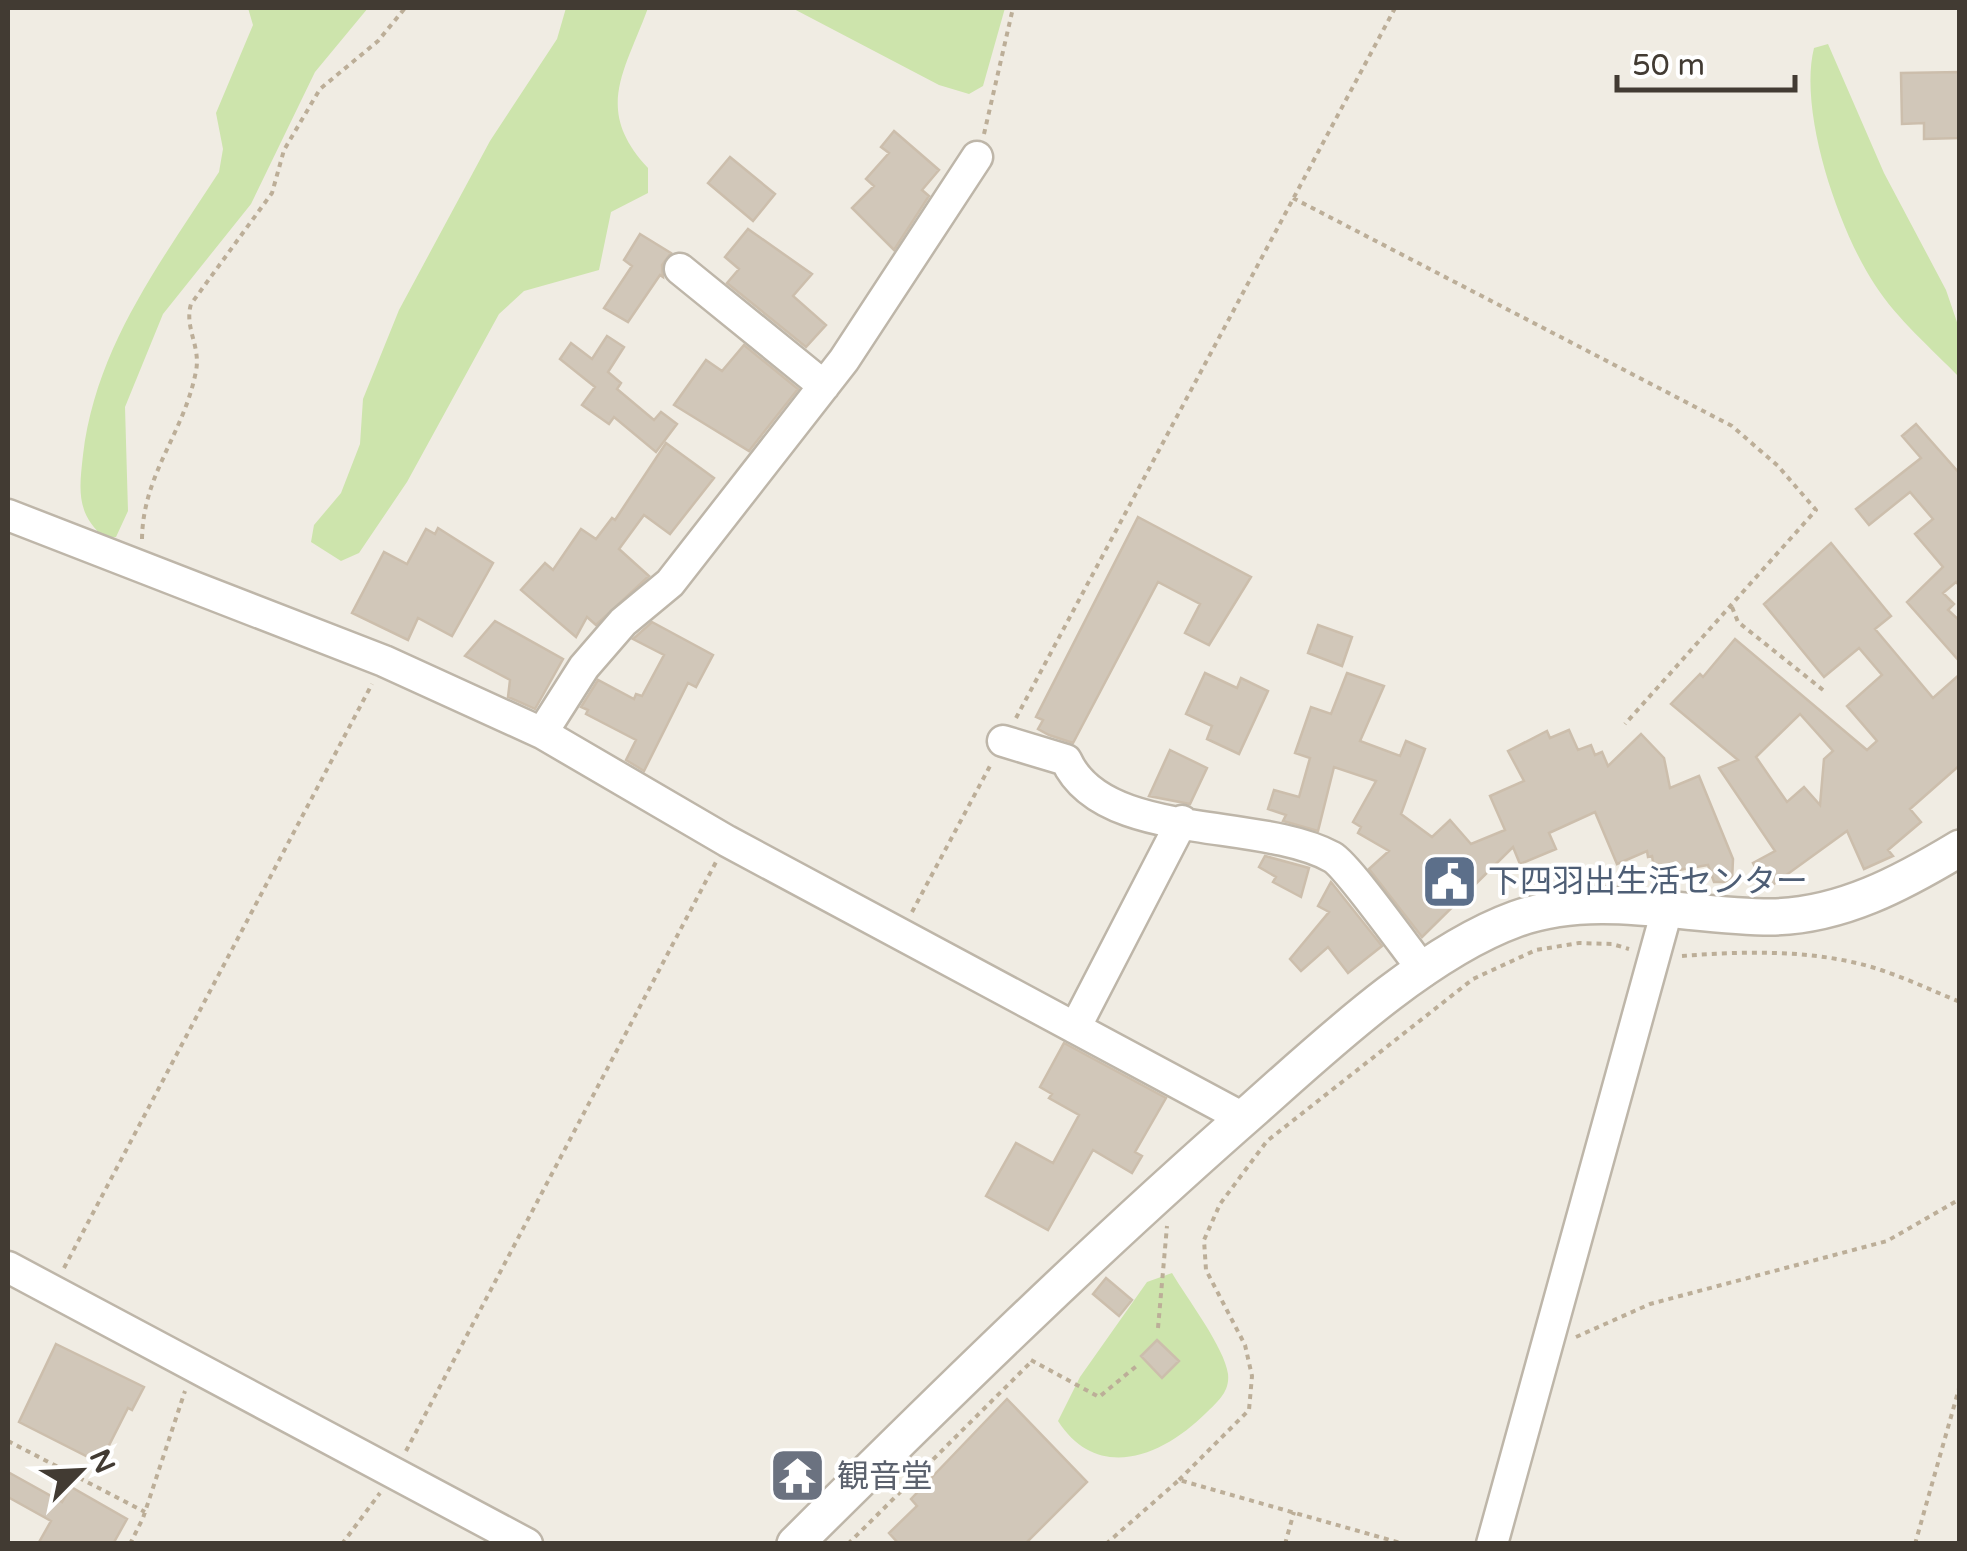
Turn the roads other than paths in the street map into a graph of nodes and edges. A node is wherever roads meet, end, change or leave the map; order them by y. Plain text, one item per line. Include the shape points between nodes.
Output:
1 (976, 157) road end
2 (680, 269) dead end
3 (824, 386) junction
4 (8, 516) edge
5 (542, 733) junction
6 (1003, 741) road end
7 (1182, 821) junction
8 (1960, 848) edge
9 (1667, 910) junction
10 (1424, 971) junction
11 (1075, 1028) junction
12 (1243, 1118) junction
13 (8, 1267) edge
14 (527, 1544) edge
15 (795, 1544) edge
16 (1492, 1544) edge

1 - 3 street
2 - 3 street
3 - 5 street via 670,583 584,667
4 - 5 street via 384,661
5 - 11 street
6 - 7 street via 1066,760 1098,800
7 - 10 street via 1305,844 1338,860
7 - 11 street
8 - 9 street via 1884,891 1836,907 1772,917
9 - 10 street via 1576,905 1519,918 1462,941
9 - 16 street
10 - 12 street
11 - 12 street
12 - 15 street
13 - 14 street

